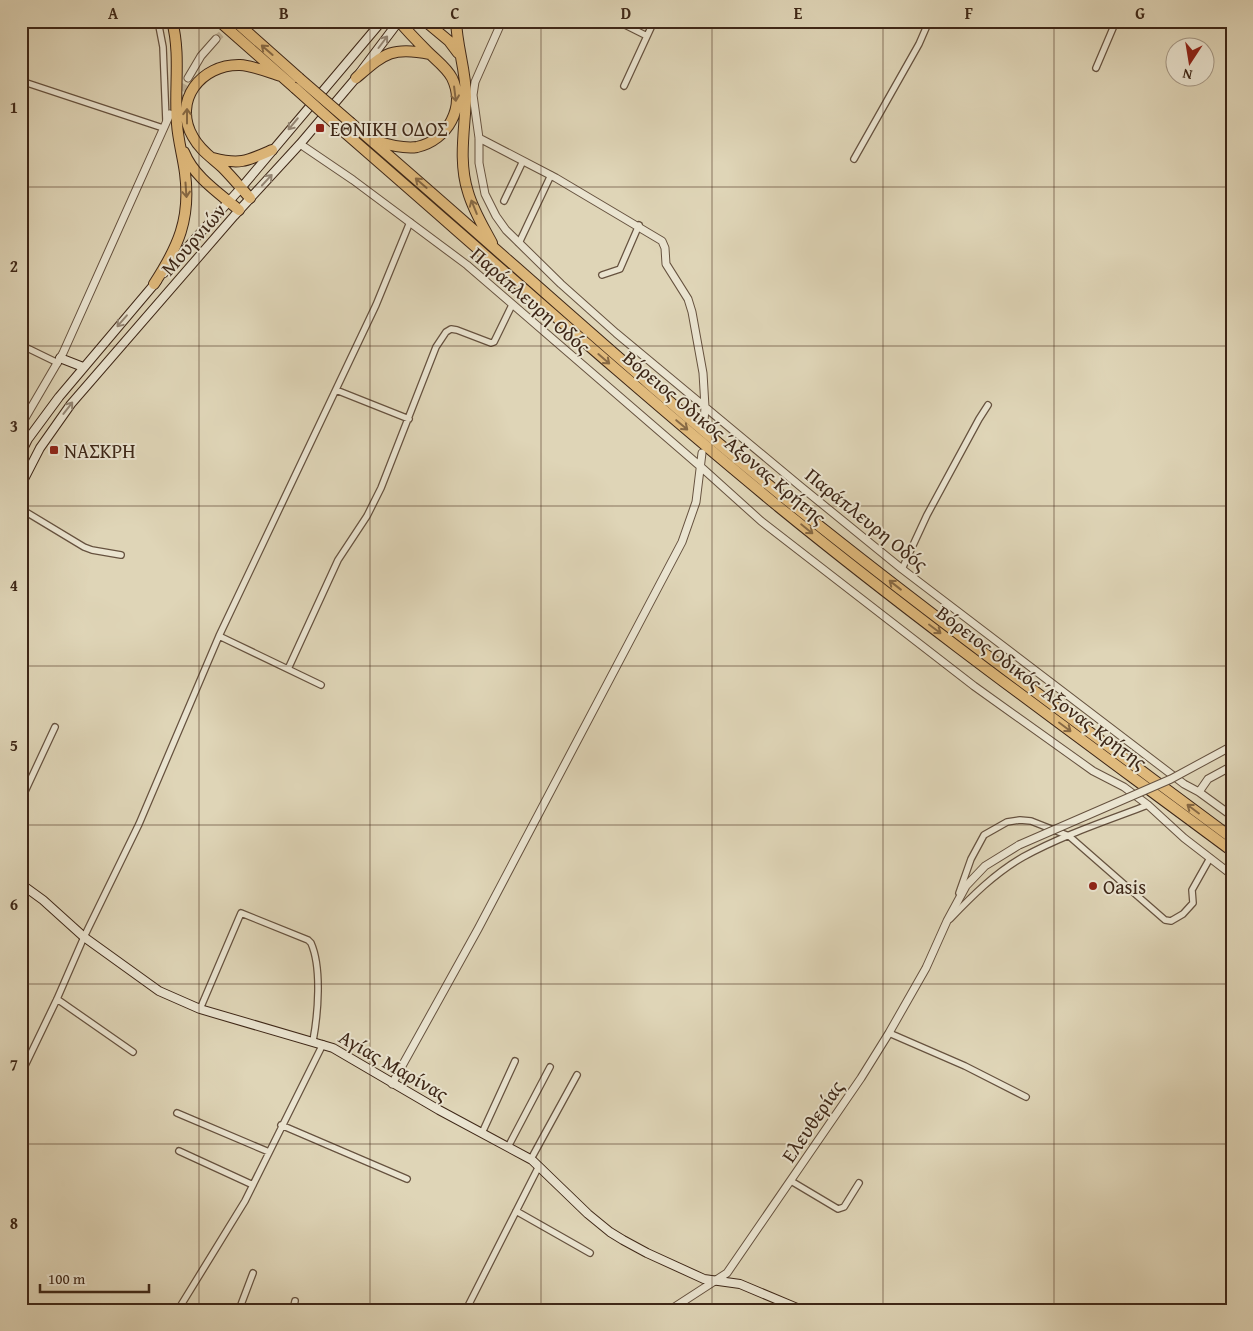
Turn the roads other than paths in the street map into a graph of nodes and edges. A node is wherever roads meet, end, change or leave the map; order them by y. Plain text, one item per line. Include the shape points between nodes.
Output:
1 (158, 21) edge
2 (172, 21) edge
3 (219, 21) edge
4 (235, 21) edge
5 (382, 21) edge
6 (399, 21) edge
7 (425, 21) edge
8 (456, 21) edge
9 (502, 21) edge
10 (616, 21) edge
11 (654, 21) edge
12 (930, 21) edge
13 (1116, 21) edge
14 (647, 36) junction
15 (216, 39) tunnel mouth
16 (430, 54) junction
17 (461, 58) junction
18 (1096, 68) dead end
19 (281, 76) junction
20 (188, 78) tunnel mouth
21 (356, 78) junction
22 (21, 82) edge
23 (624, 86) dead end
24 (168, 117) joint
25 (163, 128) junction
26 (479, 138) junction
27 (371, 140) junction
28 (180, 142) junction
29 (300, 144) junction
30 (272, 150) junction
31 (209, 157) junction
32 (854, 159) dead end
33 (523, 160) junction
34 (551, 175) junction
35 (241, 188) junction
36 (250, 198) junction
37 (504, 201) dead end
38 (229, 202) junction
39 (239, 210) junction
40 (410, 222) junction
41 (639, 225) junction
42 (519, 243) junction
43 (496, 250) junction
44 (602, 275) dead end
45 (154, 284) junction
46 (512, 305) junction
47 (21, 345) edge
48 (59, 360) junction
49 (83, 367) junction
50 (336, 390) junction
51 (988, 405) dead end
52 (705, 407) junction
53 (409, 419) junction
54 (704, 422) dead end
55 (21, 425) edge
56 (21, 453) edge
57 (702, 453) dead end
58 (701, 467) junction
59 (21, 485) edge
60 (21, 509) edge
61 (121, 555) dead end
62 (902, 569) junction
63 (219, 636) junction
64 (288, 669) junction
65 (321, 685) dead end
66 (56, 727) dead end
67 (1232, 746) edge
68 (1232, 766) edge
69 (1199, 792) junction
70 (21, 800) edge
71 (1148, 805) junction
72 (1232, 816) edge
73 (1069, 836) junction
74 (1232, 838) edge
75 (1232, 851) edge
76 (1210, 858) junction
77 (1232, 874) edge
78 (21, 884) edge
79 (958, 898) junction
80 (946, 923) junction
81 (84, 937) junction
82 (57, 999) junction
83 (200, 1009) junction
84 (889, 1033) junction
85 (313, 1041) junction
86 (323, 1044) junction
87 (133, 1052) dead end
88 (515, 1061) dead end
89 (550, 1067) dead end
90 (21, 1074) edge
91 (577, 1075) dead end
92 (392, 1084) junction
93 (1026, 1097) dead end
94 (177, 1113) dead end
95 (281, 1125) junction
96 (482, 1133) junction
97 (508, 1147) junction
98 (179, 1151) dead end
99 (269, 1152) junction
100 (531, 1159) junction
101 (539, 1166) junction
102 (407, 1179) dead end
103 (791, 1181) junction
104 (859, 1182) dead end
105 (253, 1185) junction
106 (516, 1211) junction
107 (590, 1253) dead end
108 (253, 1273) dead end
109 (714, 1282) junction
110 (295, 1301) dead end
111 (178, 1310) edge
112 (239, 1310) edge
113 (293, 1310) edge
114 (466, 1310) edge
115 (670, 1310) edge
116 (802, 1310) edge

1 - 24 street
2 - 28 highway via 177,51
3 - 19 highway, Βόρειος Οδικός Άξονας Κρήτης
27 -> 4 highway, Βόρειος Οδικός Άξονας Κρήτης, bridge
5 -> 30 main road
6 - 16 highway
21 -> 6 main road, Μουρνιών
7 - 17 highway via 449,41
8 - 17 highway
9 - 26 street, Παράπλευρη Οδός via 475,82 473,95
10 - 14 street
11 - 14 street
12 - 32 street
13 - 18 street
14 - 23 street
15 - 20 street
16 - 21 highway via 389,53
16 -> 27 highway via 451,77 456,91 450,126 438,138 416,147
43 -> 17 highway via 467,190 463,148 466,96
31 -> 19 highway via 192,136 186,119 188,99 201,78 219,68 242,65
19 -> 75 highway, Βόρειος Οδικός Άξονας Κρήτης, bridge via 644,394 779,507 888,594
21 - 29 main road, Μουρνιών
22 - 25 street
24 - 25 street
25 - 48 street
26 - 33 street
26 - 42 street, Παράπλευρη Οδός via 485,194 496,216
43 -> 27 highway, Βόρειος Οδικός Άξονας Κρήτης
28 - 38 highway via 186,158 202,179
28 -> 45 highway via 187,198 184,225 175,250
36 -> 29 main road, Μουρνιών
29 - 40 street, Παράπλευρη Οδός
30 - 31 highway via 242,162
30 - 35 main road
31 - 35 highway
33 - 34 street
33 - 37 street
34 - 41 street
34 - 42 street
35 - 36 highway
35 - 38 main road
36 - 39 main road, Μουρνιών
38 - 39 highway
38 - 45 main road
59 -> 39 main road, Μουρνιών via 40,448 71,404
40 - 46 street, Παράπλευρη Οδός via 467,265
40 - 50 street
41 - 44 street via 620,269
41 - 52 street via 665,244 668,268 688,299 703,373
42 - 52 street, Παράπλευρη Οδός via 616,333
74 -> 43 highway, Βόρειος Οδικός Άξονας Κρήτης via 894,585 652,387
45 -> 49 main road
46 - 53 street via 494,342 456,330 446,332 436,347
46 - 58 street, Παράπλευρη Οδός
47 - 48 street
48 - 49 main road
48 - 55 street
49 - 56 main road via 43,418
50 - 53 street
50 - 63 street
51 - 62 street via 927,515
52 - 54 street
52 - 62 street, Παράπλευρη Οδός
53 - 64 street via 375,502 338,560
57 - 58 street
58 - 71 street, Παράπλευρη Οδός via 761,521 974,686 1093,771 1124,787
58 - 92 street via 696,502 682,542 478,929
60 - 61 street via 84,547
62 - 69 street, Παράπλευρη Οδός via 1184,784
63 - 64 street
63 - 81 street via 139,824
64 - 65 street
66 - 70 street
67 - 79 street, Ελευθερίας, bridge via 1154,786 1019,845 985,866
68 - 69 street via 1208,779
69 - 72 street, Παράπλευρη Οδός
71 - 73 street
71 - 76 street, Παράπλευρη Οδός
73 - 76 street via 1165,920 1171,921 1193,903 1192,890
73 - 79 street via 1026,820 1007,822 991,830 978,843
73 - 80 street via 1023,857 995,876
76 - 77 street, Παράπλευρη Οδός
78 - 81 main road, Αγίας Μαρίνας
79 - 80 street, Ελευθερίας
80 - 84 street, Ελευθερίας via 926,968
81 - 82 street
81 - 83 main road, Αγίας Μαρίνας via 159,991
82 - 87 street
82 - 90 street
83 - 85 main road, Αγίας Μαρίνας
83 - 85 street via 241,913 311,943 317,976
84 - 93 street
84 - 103 street, Ελευθερίας
85 - 86 main road, Αγίας Μαρίνας
86 - 92 main road, Αγίας Μαρίνας
86 - 95 street
88 - 96 street
89 - 97 street
91 - 100 street
92 - 96 main road, Αγίας Μαρίνας
94 - 99 street
95 - 99 street
95 - 102 street
96 - 97 main road, Αγίας Μαρίνας
97 - 100 main road, Αγίας Μαρίνας
98 - 105 street
99 - 105 street
100 - 101 main road, Αγίας Μαρίνας
101 - 106 street
101 - 109 main road, Αγίας Μαρίνας via 610,1232 647,1253
103 - 104 street via 838,1209 844,1207
103 - 109 street, Ελευθερίας via 727,1273
105 - 111 street
106 - 107 street
106 - 114 street
108 - 112 street
109 - 115 street, Ελευθερίας
109 - 116 main road, Αγίας Μαρίνας via 740,1284
110 - 113 street

